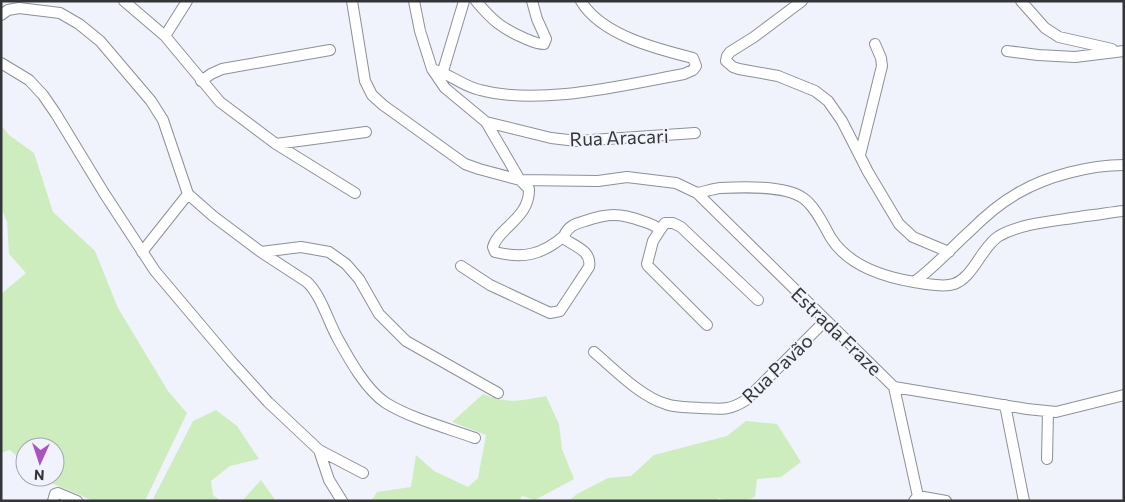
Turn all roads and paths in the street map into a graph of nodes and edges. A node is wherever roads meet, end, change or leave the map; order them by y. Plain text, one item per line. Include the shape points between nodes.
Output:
1 (124, 1) edge
2 (187, 1) edge
3 (352, 1) edge
4 (414, 1) edge
5 (464, 1) edge
6 (476, 1) edge
7 (532, 1) edge
8 (581, 1) edge
9 (802, 1) edge
10 (1021, 1) edge
11 (7, 9) edge
12 (166, 36) junction
13 (875, 44) dead end
14 (330, 50) dead end
15 (1007, 51) dead end
16 (1122, 51) edge
17 (3, 65) edge
18 (432, 69) junction
19 (443, 71) junction
20 (201, 81) junction
21 (486, 122) junction
22 (366, 132) dead end
23 (695, 133) dead end
24 (276, 144) junction
25 (860, 155) junction
26 (1124, 165) edge
27 (520, 180) junction
28 (355, 193) dead end
29 (697, 193) junction
30 (188, 194) junction
31 (1124, 211) edge
32 (660, 230) junction
33 (564, 236) junction
34 (142, 252) junction
35 (261, 252) junction
36 (949, 252) junction
37 (461, 266) dead end
38 (914, 282) junction
39 (758, 300) dead end
40 (825, 321) junction
41 (707, 325) dead end
42 (594, 352) dead end
43 (894, 387) junction
44 (498, 393) dead end
45 (1124, 395) edge
46 (1005, 406) junction
47 (1048, 412) junction
48 (475, 438) dead end
49 (318, 450) junction
50 (1047, 459) dead end
51 (363, 473) dead end
52 (917, 499) edge
53 (53, 501) edge
54 (77, 501) edge
55 (342, 501) edge
56 (946, 501) edge
57 (1024, 501) edge

1 - 12 street
2 - 12 street
3 - 27 street via 365,81 372,94 465,164
4 - 18 street
5 - 19 street
6 - 7 street via 492,20 505,29 544,44 546,39
8 - 19 street via 591,15 613,30 638,42 693,58 696,66 684,74 590,91 513,95 479,90
9 - 25 street via 730,52 726,61 738,69 778,76 815,91 834,109
10 - 16 street via 1045,28 1059,37
11 - 30 street via 60,13 100,41 163,120
12 - 20 street
13 - 25 street via 882,66
14 - 20 street via 222,69
15 - 16 street via 1075,56
17 - 34 street via 29,80 43,95
18 - 19 street
18 - 21 street via 445,88
20 - 24 street via 220,102
21 - 23 street, Rua Aracari via 577,141
21 - 27 street
22 - 24 street
24 - 28 street
25 - 36 street via 899,224 913,237
26 - 36 street via 1055,177 1018,192 995,208
27 - 29 street via 627,178 676,183
27 - 33 street via 529,189 529,197 515,220 494,242 495,252 512,255 536,253 556,244
29 - 38 street via 718,188 741,188 796,194 805,199 835,245 853,261 883,274
29 - 40 street, Estrada Fraze
30 - 34 street
30 - 35 street
31 - 38 street via 1018,228 990,244 970,274 954,286
32 - 33 street via 628,216 614,214 571,226
32 - 39 street via 665,223 681,227
32 - 41 street via 647,264
33 - 37 street via 587,254 590,261 560,311 550,313 490,285
34 - 49 street via 231,361
35 - 44 street via 301,247 329,252 359,279 378,314 406,341
35 - 48 street via 312,287 348,358 369,387 385,402
36 - 38 street
40 - 42 street, Rua Pavão via 746,400 726,409 674,406 657,401
40 - 43 street, Estrada Fraze
43 - 46 street
43 - 52 street, Estrada Fraze
45 - 47 street
46 - 47 street
46 - 57 street
47 - 50 street
49 - 51 street
49 - 55 street via 329,480
52 - 56 street
53 - 54 street via 53,496 58,493

